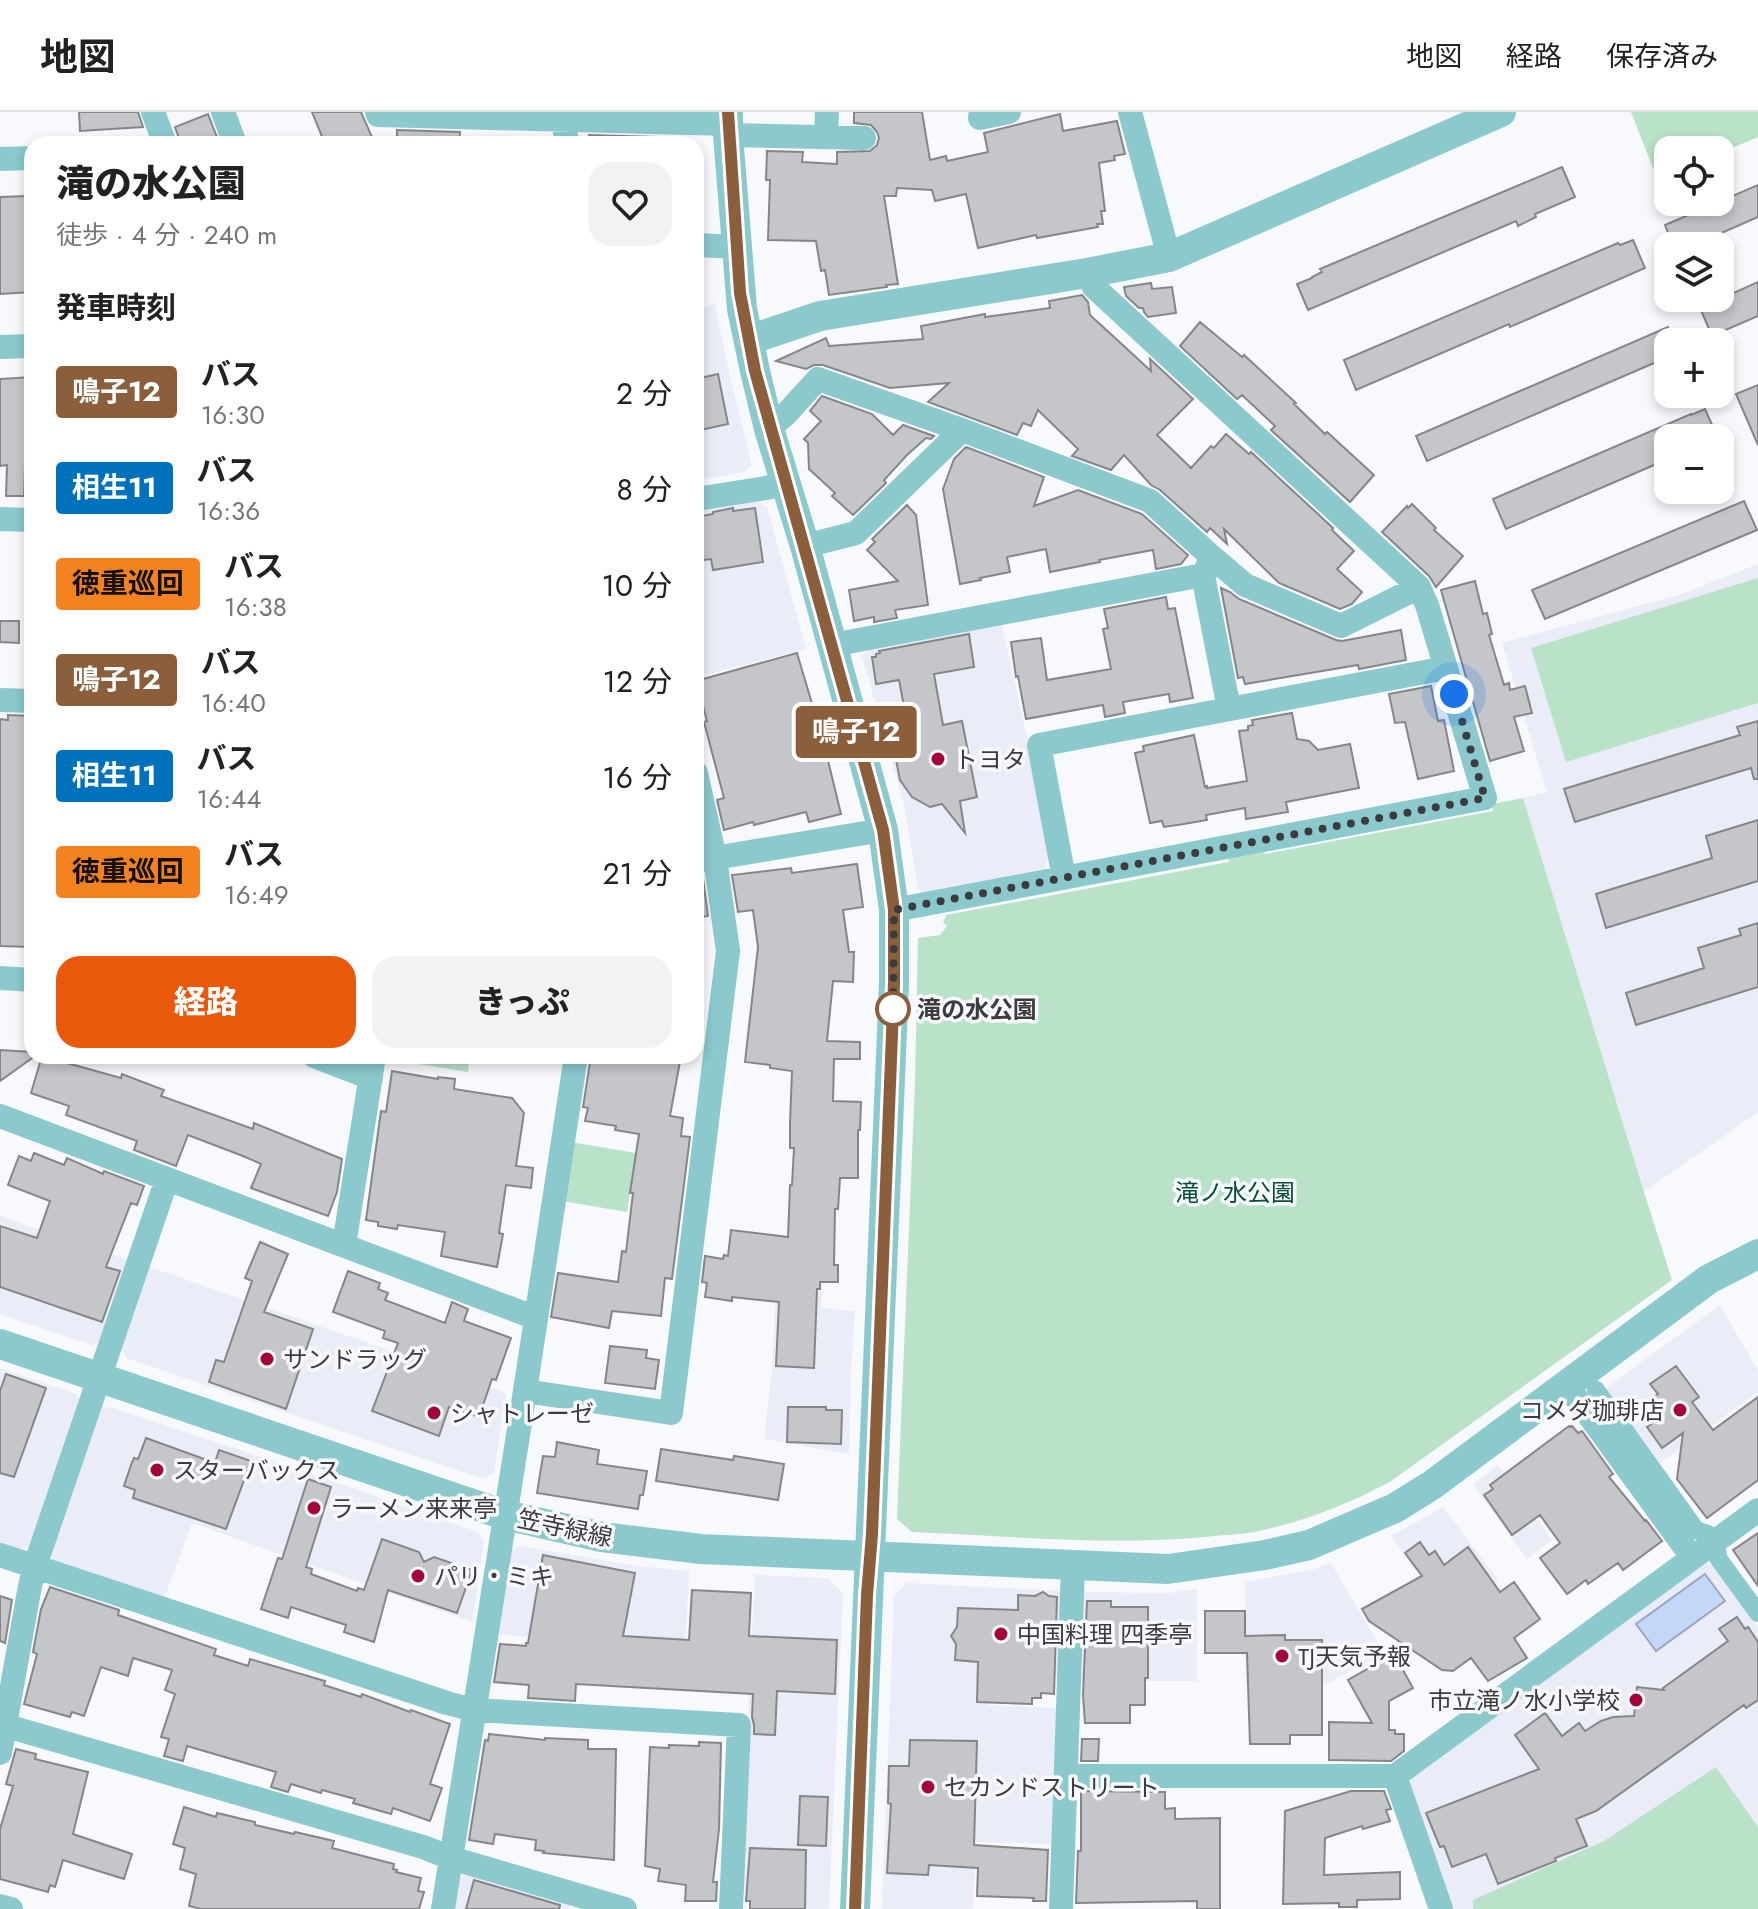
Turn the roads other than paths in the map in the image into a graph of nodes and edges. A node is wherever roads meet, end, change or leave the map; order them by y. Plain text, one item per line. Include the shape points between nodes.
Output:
1 (153, 112) edge
2 (223, 112) edge
3 (377, 112) edge
4 (827, 112) edge
5 (981, 112) edge
6 (1009, 112) edge
7 (1130, 112) edge
8 (1501, 112) edge
9 (562, 120) junction
10 (728, 124) edge
11 (162, 136) edge
12 (232, 136) edge
13 (566, 136) edge
14 (826, 137) junction
15 (864, 138) dead end
16 (24, 158) edge
17 (0, 159) edge
18 (704, 245) edge
19 (738, 247) junction
20 (1169, 257) junction
21 (1087, 273) junction
22 (749, 340) junction
23 (24, 346) edge
24 (0, 347) edge
25 (769, 429) junction
26 (962, 430) junction
27 (787, 483) junction
28 (704, 498) edge
29 (0, 519) edge
30 (24, 520) edge
31 (805, 546) junction
32 (1207, 566) junction
33 (1419, 587) junction
34 (832, 645) junction
35 (1446, 668) junction
36 (0, 700) edge
37 (24, 701) edge
38 (1229, 709) junction
39 (883, 830) junction
40 (705, 859) edge
41 (1064, 878) junction
42 (894, 910) junction
43 (0, 978) edge
44 (24, 980) edge
45 (575, 1064) edge
46 (372, 1067) edge
47 (0, 1116) edge
48 (167, 1179) junction
49 (344, 1245) junction
50 (1758, 1254) edge
51 (536, 1318) junction
52 (0, 1344) edge
53 (99, 1378) junction
54 (1582, 1387) junction
55 (525, 1391) junction
56 (1758, 1510) edge
57 (505, 1515) junction
58 (0, 1555) edge
59 (869, 1555) junction
60 (1692, 1557) junction
61 (35, 1566) junction
62 (1073, 1566) junction
63 (1758, 1613) edge
64 (474, 1710) junction
65 (2, 1725) edge
66 (0, 1753) edge
67 (1067, 1776) junction
68 (1395, 1776) junction
69 (451, 1858) junction
70 (0, 1906) edge
71 (11, 1909) edge
72 (443, 1909) edge
73 (625, 1909) edge
74 (731, 1909) edge
75 (855, 1909) edge
76 (1061, 1909) edge
77 (1441, 1909) edge

1 - 11 street
2 - 12 street
3 - 9 street
4 - 14 street
5 - 6 street via 980,118
7 - 20 street
8 - 20 street
9 - 10 street
9 - 13 street
10 - 14 street
10 - 19 street
14 - 15 street
16 - 17 street
18 - 19 street
19 - 22 street
20 - 21 street
21 - 22 street via 820,316
21 - 33 street via 1094,287
22 - 25 street
23 - 24 street
25 - 26 street via 818,379
25 - 27 street
26 - 31 street via 856,533
26 - 32 street via 1150,501
27 - 28 street
27 - 31 street
29 - 30 street
31 - 34 street
32 - 33 street via 1341,626
32 - 34 street
32 - 38 street
33 - 35 street
34 - 39 street
35 - 38 street
35 - 41 street via 1485,798
36 - 37 street
38 - 41 street via 1039,745
39 - 40 street
39 - 42 street
40 - 55 street via 728,951 671,1413
41 - 42 street
42 - 59 street
43 - 44 street
45 - 51 street
46 - 49 street
47 - 48 street
48 - 49 street
48 - 53 street
49 - 51 street
50 - 54 street, 笠寺緑線 via 1709,1279
51 - 55 street
52 - 53 street, 笠寺緑線
53 - 57 street, 笠寺緑線
53 - 61 street
54 - 60 street
54 - 62 street, 笠寺緑線 via 1395,1508 1309,1545 1168,1569
54 - 63 street via 1696,1530 1712,1541 1718,1558
55 - 57 street
56 - 60 street
57 - 59 street, 笠寺緑線 via 602,1537 686,1547
57 - 64 street
58 - 61 street
59 - 62 street, 笠寺緑線
59 - 75 street
60 - 68 street
61 - 64 street
61 - 65 street
62 - 67 street
64 - 69 street
64 - 74 street via 739,1725
65 - 66 street
65 - 69 street
67 - 68 street
67 - 76 street
68 - 77 street
69 - 72 street
69 - 73 street
70 - 71 street

